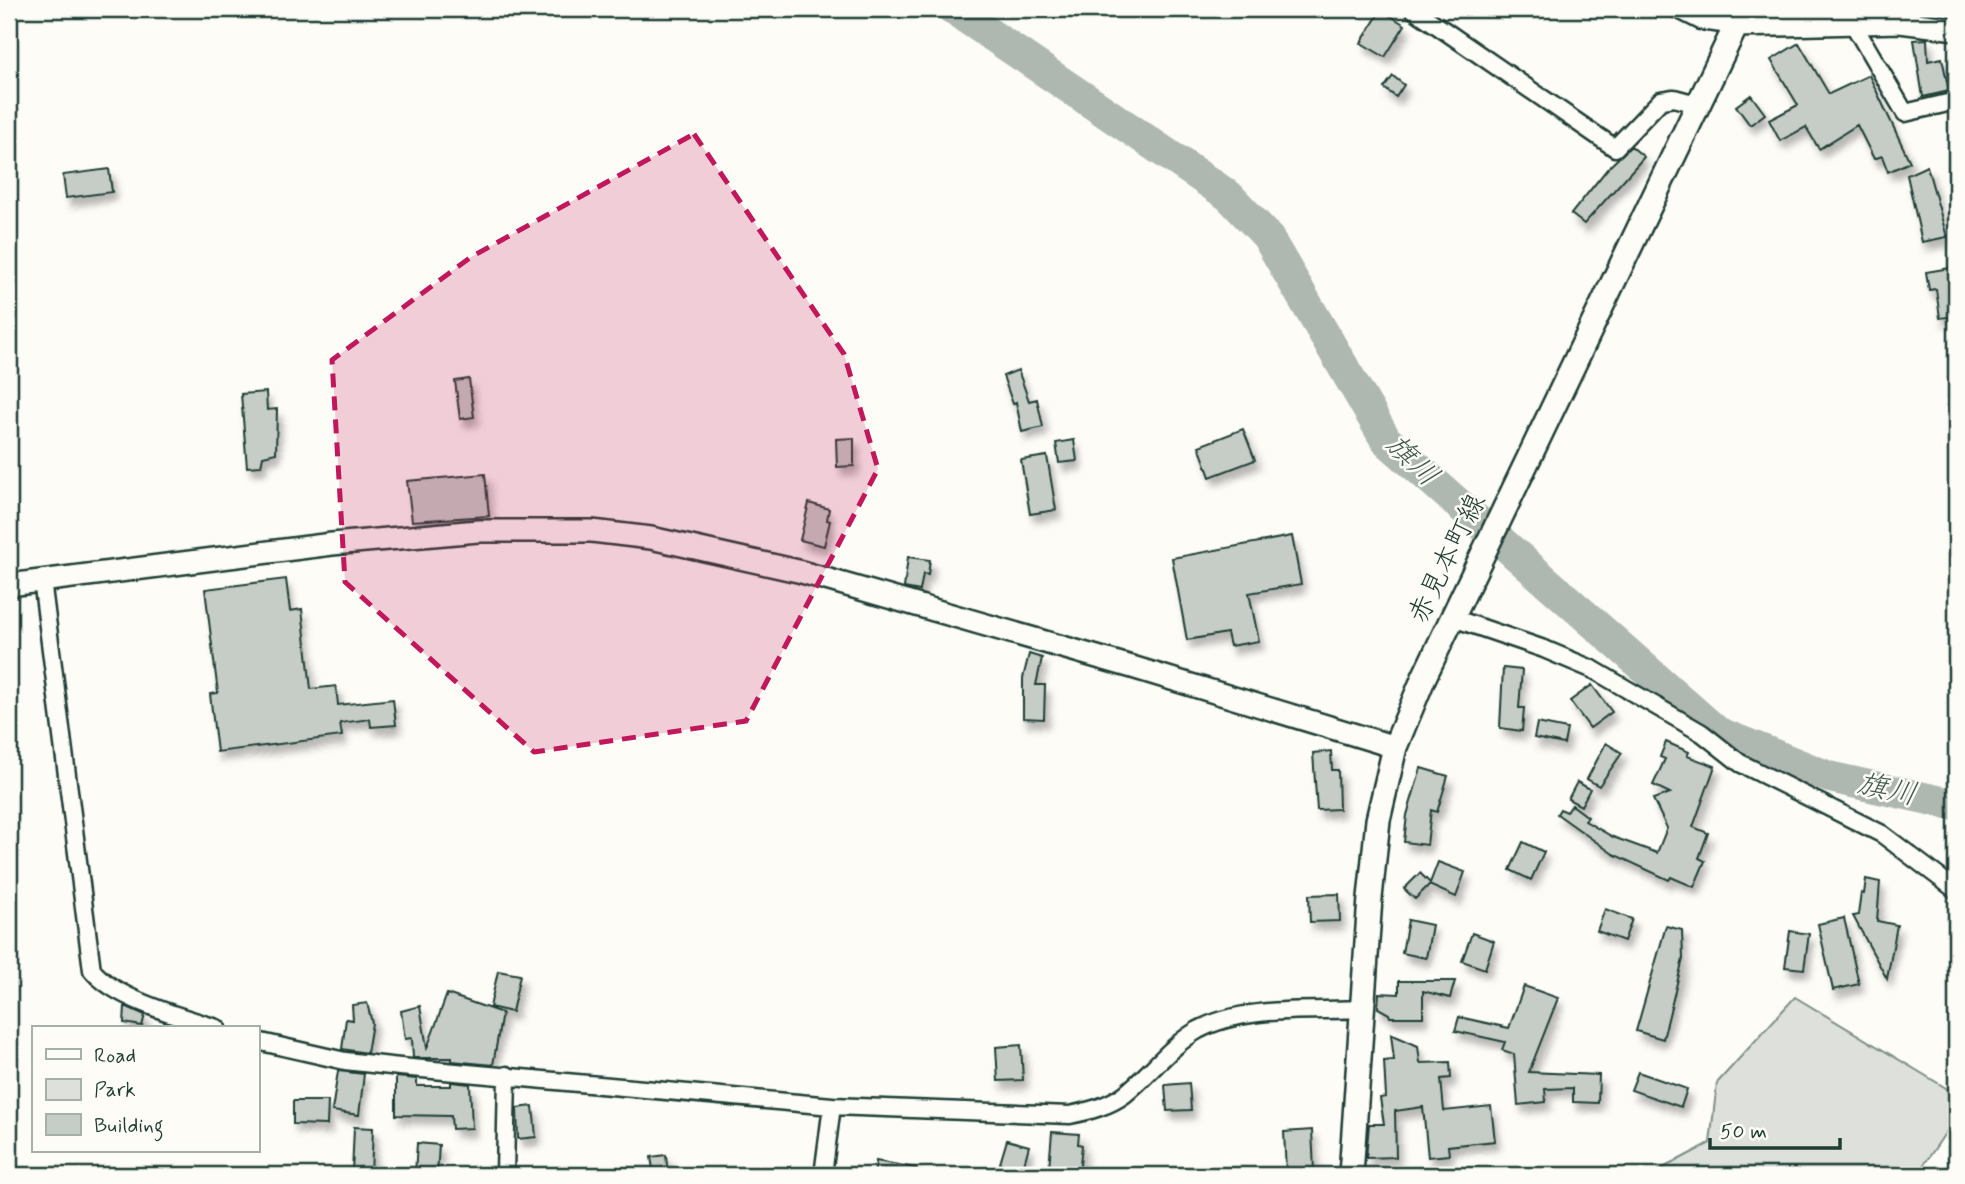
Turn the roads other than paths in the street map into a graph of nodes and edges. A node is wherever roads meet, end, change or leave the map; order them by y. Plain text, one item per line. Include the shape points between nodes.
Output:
1 (1413, 9) edge
2 (1677, 9) edge
3 (1740, 17) edge
4 (1852, 22) junction
5 (1956, 29) edge
6 (1956, 101) edge
7 (1700, 105) junction
8 (43, 580) junction
9 (9, 585) edge
10 (1457, 609) junction
11 (1395, 747) junction
12 (1956, 890) edge
13 (1363, 1009) junction
14 (211, 1026) edge
15 (259, 1041) edge
16 (508, 1075) junction
17 (832, 1106) junction
18 (505, 1175) edge
19 (823, 1175) edge
20 (1351, 1175) edge

1 - 7 street via 1615,148 1661,100 1674,98
2 - 3 street via 1700,22
3 - 4 street
3 - 7 main road, 赤見本町線
4 - 5 street
4 - 6 street via 1905,113
7 - 10 main road, 赤見本町線
8 - 9 street
8 - 11 street via 331,544 478,531 592,531 652,538 797,571
8 - 14 street via 92,970 116,989
10 - 11 main road, 赤見本町線
10 - 12 street via 1594,670 1702,733 1740,762 1882,834
11 - 13 main road, 赤見本町線 via 1373,857
13 - 17 street via 1231,1018 1189,1037 1124,1095 1097,1109 1070,1115
13 - 20 main road, 赤見本町線
15 - 16 street via 345,1061
16 - 17 street
16 - 18 street
17 - 19 street

